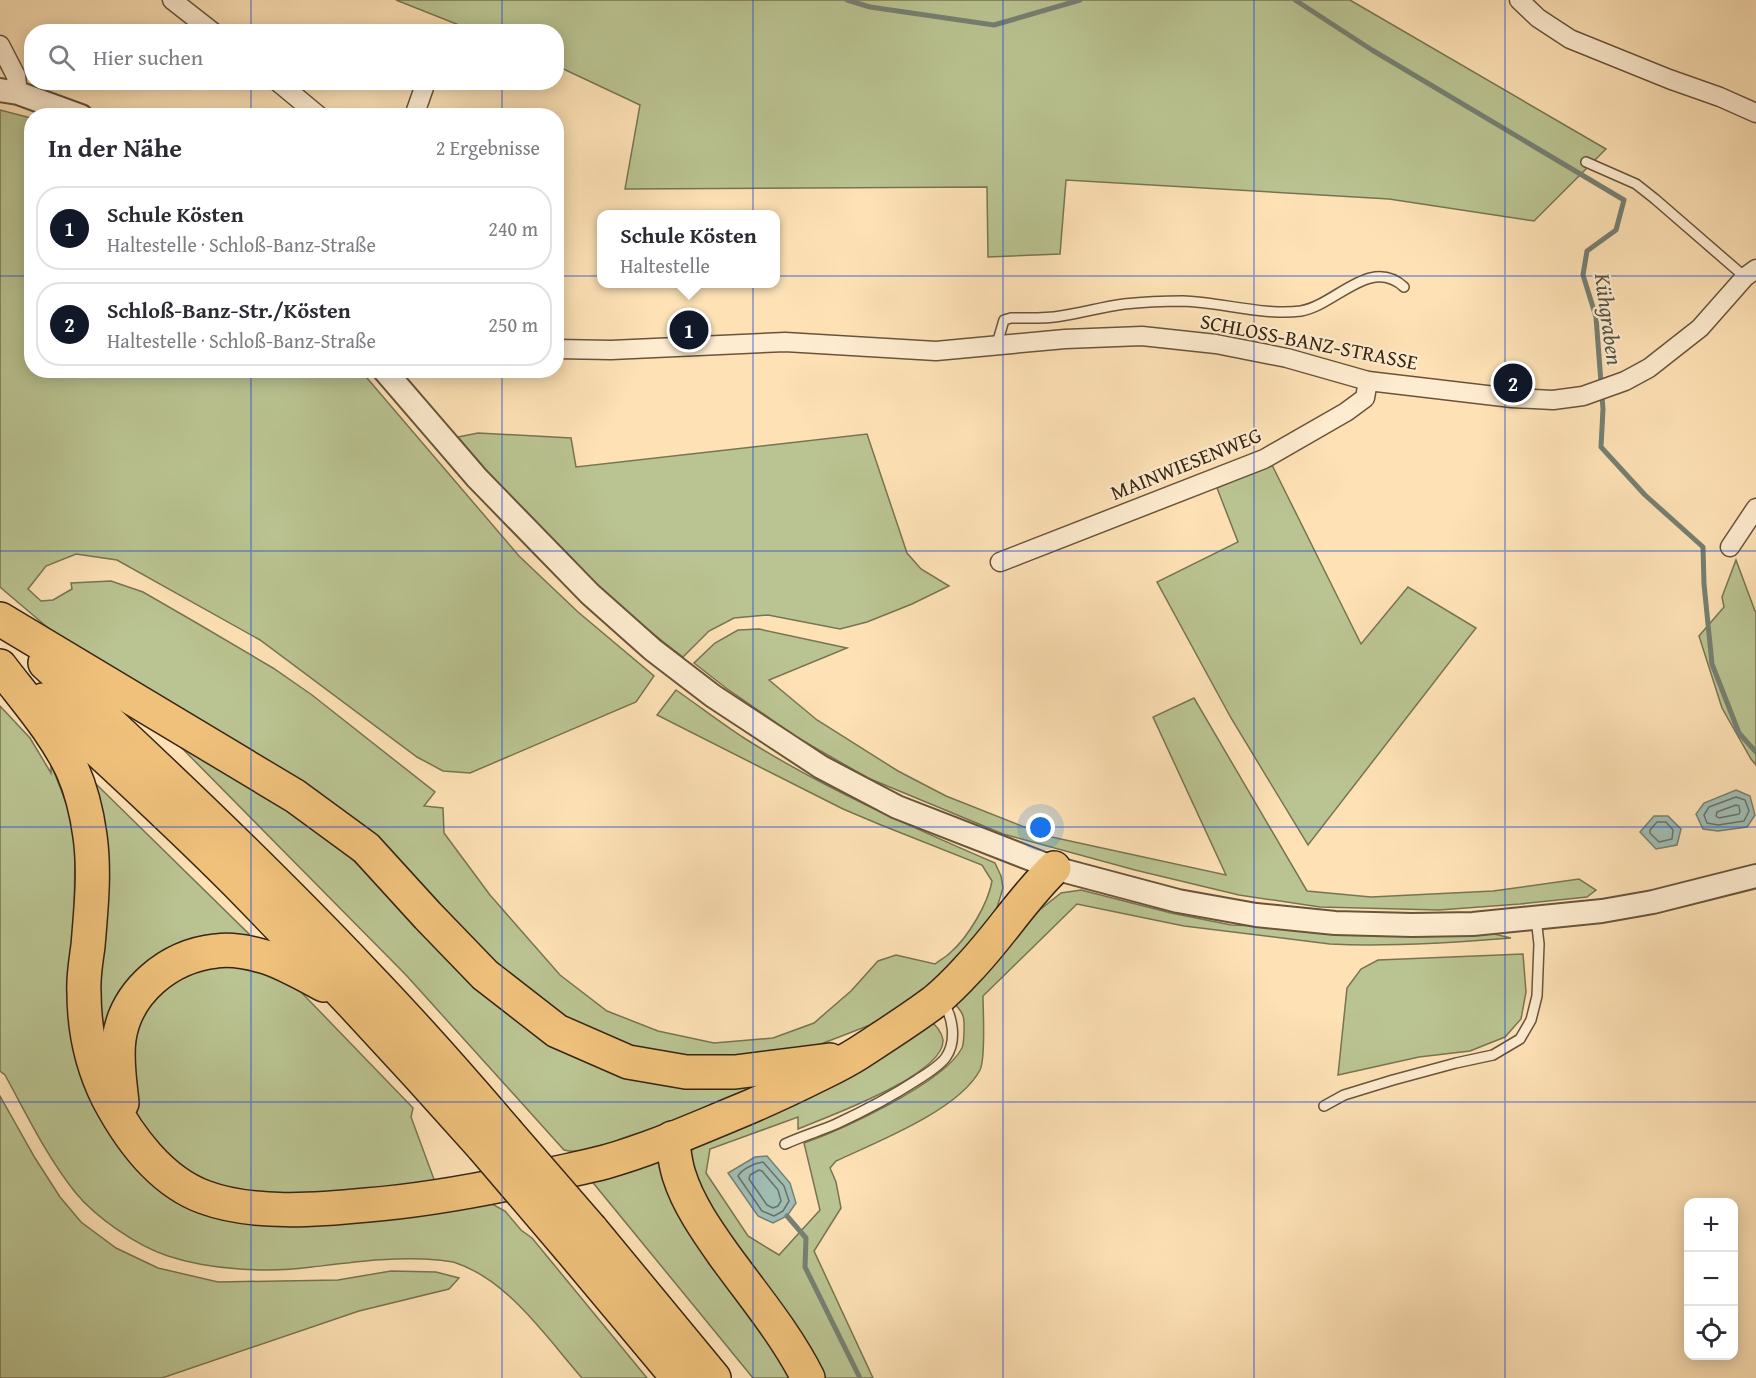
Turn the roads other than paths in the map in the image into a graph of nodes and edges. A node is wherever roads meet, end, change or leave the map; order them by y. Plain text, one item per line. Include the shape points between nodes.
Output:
1 (172, 0) edge
2 (1519, 0) edge
3 (203, 24) edge
4 (0, 45) edge
5 (288, 90) edge
6 (423, 90) edge
7 (9, 91) edge
8 (58, 108) edge
9 (309, 108) edge
10 (417, 108) edge
11 (1756, 113) edge
12 (1586, 162) dead end
13 (1751, 273) edge
14 (1404, 287) dead end
15 (996, 347) junction
16 (564, 349) edge
17 (391, 378) edge
18 (1368, 381) junction
19 (1756, 508) edge
20 (1731, 547) dead end
21 (1000, 562) dead end
22 (0, 620) edge
23 (0, 660) edge
24 (0, 666) edge
25 (1054, 868) junction
26 (1756, 876) edge
27 (1536, 918) junction
28 (344, 994) junction
29 (940, 997) junction
30 (852, 1057) junction
31 (1324, 1106) dead end
32 (123, 1123) junction
33 (672, 1138) junction
34 (495, 1139) junction
35 (785, 1144) dead end
36 (581, 1239) junction
37 (678, 1378) edge
38 (714, 1378) edge
39 (808, 1378) edge

1 - 3 street
2 - 11 street via 1570,39
4 - 7 street via 16,76
5 - 9 street
6 - 10 street
7 - 8 street
12 - 13 lane via 1636,184 1719,255
13 - 18 street, SCHLOSS-BANZ-STRASSE via 1700,328 1649,368 1583,396 1552,400 1512,398
14 - 15 lane via 1387,277 1363,280 1316,308 1298,311 1185,301 1123,304 1058,316 1011,318 1005,320
15 - 16 street, SCHLOSS-BANZ-STRASSE via 936,351 785,342
15 - 18 street, SCHLOSS-BANZ-STRASSE via 1142,336 1216,344 1287,358
17 - 25 street via 477,478 590,594 713,696 821,767 897,807
18 - 21 street, MAINWIESENWEG via 1365,398 1264,459
19 - 20 street
22 - 30 highway via 295,796 366,848 485,975 557,1031 628,1062 686,1072 735,1072
22 - 34 highway via 153,763 371,980 439,1053
23 - 28 highway via 219,866
24 - 32 highway via 62,751 86,813 93,857 83,989 86,1030 98,1074
25 - 27 street via 1178,901 1256,915 1412,925
25 - 29 highway
26 - 27 street via 1653,902
27 - 31 lane via 1537,996 1531,1020 1520,1039 1493,1055 1393,1080 1344,1095
28 - 32 highway via 264,956 241,952 218,951 166,968 149,981 125,1016 118,1060
28 - 34 highway
29 - 30 highway
29 - 35 lane via 952,1023 952,1041 946,1058 894,1095 835,1125
30 - 33 highway via 774,1097
32 - 33 highway via 147,1156 173,1180 204,1197 278,1209 390,1203 484,1189 606,1162
33 - 39 highway via 679,1175 693,1207 777,1326
34 - 36 highway, bridge
36 - 37 highway
36 - 38 highway

